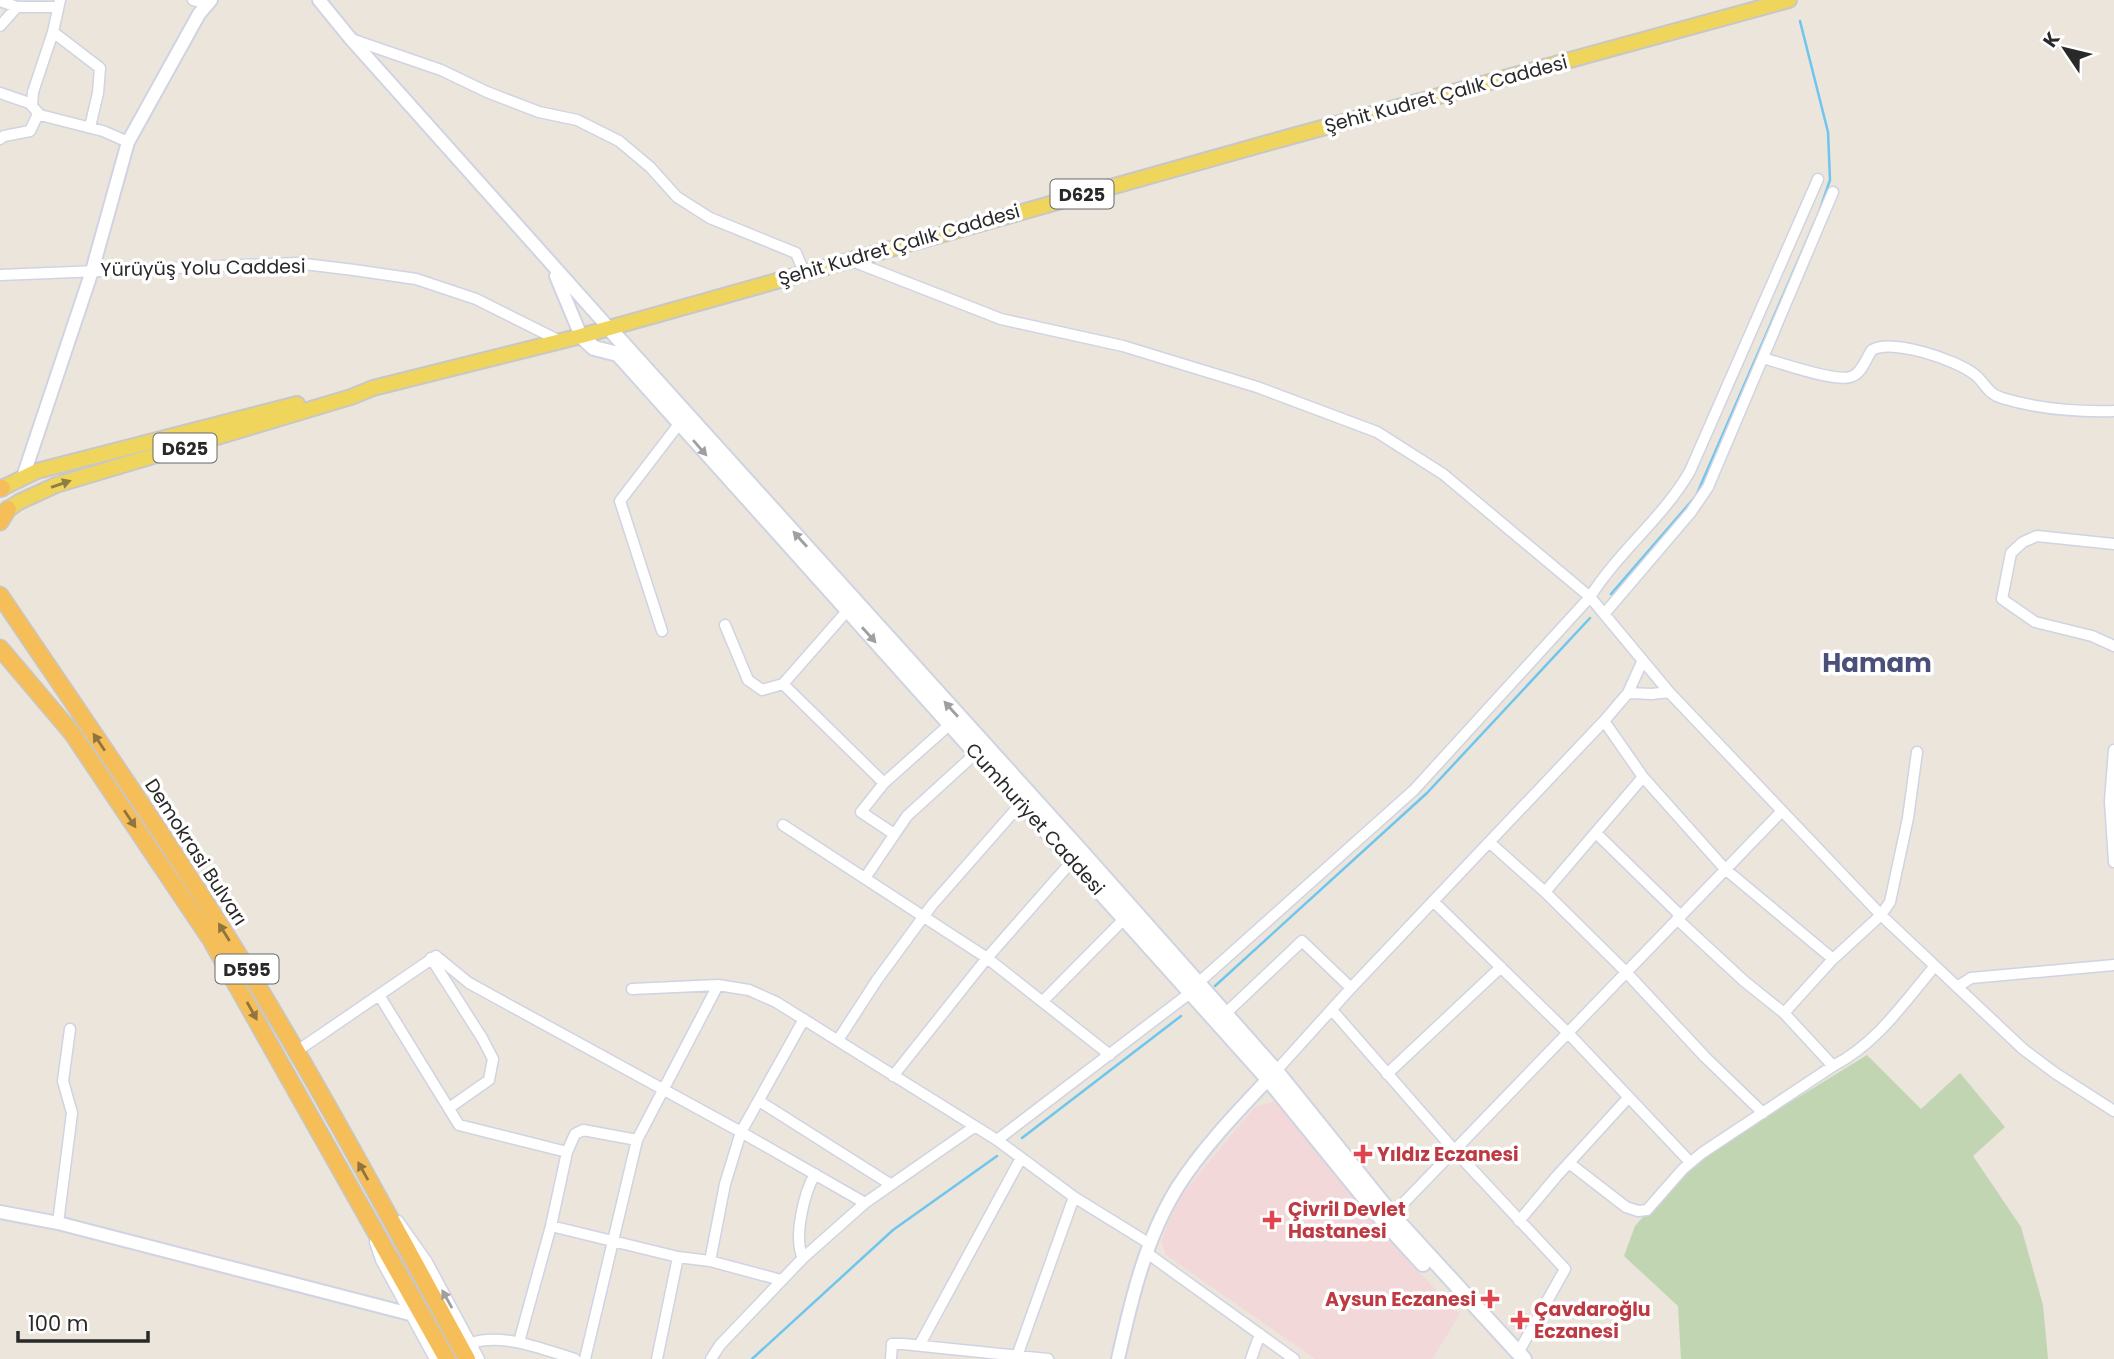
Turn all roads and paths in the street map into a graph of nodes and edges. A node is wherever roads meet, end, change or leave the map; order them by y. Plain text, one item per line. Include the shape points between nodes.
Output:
1 (193, 0) edge
2 (319, 0) edge
3 (1789, 0) edge
4 (0, 1) edge
5 (209, 2) edge
6 (59, 4) edge
7 (17, 7) junction
8 (0, 26) edge
9 (53, 32) junction
10 (350, 38) junction
11 (0, 93) edge
12 (32, 104) junction
13 (38, 114) junction
14 (90, 127) junction
15 (0, 139) edge
16 (128, 142) junction
17 (1818, 179) dead end
18 (1833, 192) dead end
19 (848, 259) junction
20 (552, 266) junction
21 (92, 271) junction
22 (804, 272) junction
23 (0, 275) edge
24 (608, 327) junction
25 (581, 336) junction
26 (559, 341) junction
27 (1763, 358) junction
28 (373, 388) junction
29 (2114, 411) edge
30 (679, 424) junction
31 (23, 477) junction
32 (1, 488) edge
33 (3, 515) edge
34 (2114, 544) edge
35 (0, 595) edge
36 (1590, 597) junction
37 (847, 611) junction
38 (1605, 613) junction
39 (725, 625) dead end
40 (663, 631) dead end
41 (2114, 646) edge
42 (0, 648) edge
43 (1642, 662) junction
44 (783, 684) junction
45 (1669, 692) junction
46 (1628, 693) junction
47 (1604, 721) junction
48 (949, 725) junction
49 (2114, 750) edge
50 (1917, 752) dead end
51 (975, 754) junction
52 (1643, 777) junction
53 (884, 783) junction
54 (1024, 800) junction
55 (2112, 800) edge
56 (1781, 811) junction
57 (783, 825) dead end
58 (1597, 833) junction
59 (894, 834) junction
60 (1489, 842) junction
61 (1073, 860) junction
62 (2114, 862) edge
63 (1725, 869) junction
64 (865, 878) junction
65 (1545, 892) junction
66 (1433, 901) junction
67 (1881, 915) junction
68 (923, 917) junction
69 (1125, 918) junction
70 (1679, 918) junction
71 (431, 958) junction
72 (987, 958) junction
73 (1833, 959) junction
74 (2114, 965) edge
75 (1501, 967) junction
76 (1934, 967) junction
77 (1626, 972) junction
78 (718, 985) junction
79 (1957, 987) junction
80 (1351, 988) junction
81 (632, 989) dead end
82 (1194, 989) junction
83 (379, 995) junction
84 (1043, 1002) junction
85 (1332, 1010) junction
86 (1784, 1013) junction
87 (1225, 1014) junction
88 (804, 1019) junction
89 (70, 1029) dead end
90 (1568, 1033) junction
91 (838, 1040) junction
92 (297, 1051) junction
93 (1110, 1055) junction
94 (1833, 1066) junction
95 (1387, 1074) junction
96 (893, 1076) junction
97 (1272, 1076) junction
98 (663, 1088) junction
99 (1628, 1098) junction
100 (760, 1101) junction
101 (449, 1108) junction
102 (2114, 1111) edge
103 (1763, 1113) junction
104 (974, 1127) junction
105 (741, 1132) junction
106 (637, 1140) junction
107 (997, 1140) junction
108 (1455, 1151) junction
109 (567, 1152) junction
110 (1021, 1158) junction
111 (1690, 1162) junction
112 (1569, 1163) junction
113 (815, 1174) junction
114 (890, 1184) junction
115 (1074, 1197) junction
116 (865, 1203) junction
117 (0, 1212) edge
118 (1392, 1215) junction
119 (1519, 1221) junction
120 (58, 1223) junction
121 (551, 1226) junction
122 (374, 1228) junction
123 (612, 1242) junction
124 (1148, 1249) junction
125 (678, 1257) junction
126 (803, 1258) junction
127 (710, 1261) junction
128 (781, 1280) junction
129 (1480, 1313) junction
130 (410, 1314) junction
131 (1260, 1334) junction
132 (519, 1342) junction
133 (920, 1344) junction
134 (469, 1351) edge
135 (1521, 1356) edge
136 (1016, 1357) edge
137 (435, 1359) edge
138 (447, 1359) edge
139 (480, 1359) edge
140 (575, 1359) edge
141 (585, 1359) edge
142 (657, 1359) edge
143 (711, 1359) edge
144 (891, 1359) edge
145 (1048, 1359) edge
146 (1118, 1359) edge
147 (1251, 1359) edge
148 (1294, 1359) edge

1 - 5 street
2 - 10 street
3 - 19 main road, Şehit Kudret Çalık Caddesi / D625
4 - 7 street
5 - 16 street
6 - 7 street
6 - 9 street
7 - 8 street
9 - 12 street
9 - 14 street via 100,68
10 - 20 street
10 - 22 street via 539,112 577,120 619,141 677,197 710,218 796,254
11 - 12 street
12 - 13 street
13 - 14 street
13 - 15 street via 30,131
14 - 16 street
16 - 21 street
17 - 36 street via 1690,471
18 - 27 street
19 - 22 main road, Şehit Kudret Çalık Caddesi / D625
19 - 36 street via 1001,319 1135,349 1257,387 1377,432 1443,474
20 - 24 street
20 - 25 street
21 - 23 street, Yürüyüş Yolu Caddesi
21 - 26 street, Yürüyüş Yolu Caddesi via 296,263 416,279 476,299
21 - 31 street
22 - 24 main road, Şehit Kudret Çalık Caddesi / D625
24 - 25 main road, Şehit Kudret Çalık Caddesi / D625
54 -> 24 main road, Cumhuriyet Caddesi
25 - 26 main road, Şehit Kudret Çalık Caddesi / D625
25 - 30 main road, Cumhuriyet Caddesi via 594,348 618,354
26 - 28 main road, Şehit Kudret Çalık Caddesi / D625
27 - 29 street via 1848,378 1859,372 1872,350 1888,345 1969,370 1988,391 2003,399 2071,411
27 - 38 street via 1702,496
28 - 31 main road, Şehit Kudret Çalık Caddesi / D625 via 349,390
33 -> 28 main road, Şehit Kudret Çalık Caddesi / D625 via 55,485
30 -> 37 main road, Cumhuriyet Caddesi
30 - 40 street via 620,501
31 - 32 main road, Şehit Kudret Çalık Caddesi / D625
34 - 41 street via 2037,536 2023,542 2011,553 2002,599 2035,622
92 -> 35 highway, Demokrasi Bulvarı / D595 via 190,877
36 - 38 street
36 - 82 street via 1413,790
37 - 44 street
37 -> 48 main road, Cumhuriyet Caddesi
38 - 43 street
39 - 44 street via 748,680 762,690
42 -> 122 highway, Demokrasi Bulvarı / D595 via 72,733 211,940
43 - 45 street
43 - 46 street
44 - 53 street
45 - 46 street
45 - 56 street
46 - 47 street
47 - 52 street
47 - 60 street
48 - 51 main road, Cumhuriyet Caddesi
48 - 53 street
49 - 55 street
50 - 67 street via 1893,894
51 - 54 main road, Cumhuriyet Caddesi
51 - 59 street via 907,816
52 - 58 street
52 - 63 street
53 - 59 street via 862,813
54 - 61 main road, Cumhuriyet Caddesi
54 - 68 street
54 - 82 main road, Cumhuriyet Caddesi via 1080,850
55 - 62 street
56 - 63 street
56 - 67 street
57 - 64 street
58 - 65 street
58 - 70 street
59 - 64 street
60 - 65 street
60 - 66 street
61 - 69 main road, Cumhuriyet Caddesi
61 - 72 street
63 - 70 street
63 - 73 street
64 - 68 street
65 - 77 street
66 - 75 street
66 - 80 street
67 - 73 street
67 - 76 street
68 - 72 street
68 - 91 street
69 - 82 main road, Cumhuriyet Caddesi
69 - 84 street
70 - 77 street
70 - 86 street
71 - 83 street
71 - 98 street via 436,956 469,983
71 - 101 street via 493,1059 489,1080
72 - 84 street
72 - 96 street
73 - 86 street
74 - 79 street via 1970,978
75 - 90 street
75 - 95 street
76 - 79 street
76 - 94 street via 1868,1044
77 - 90 street
77 - 103 street
78 - 81 street
78 - 88 street via 763,995
78 - 98 street
79 - 102 street via 2037,1061
80 - 85 street
80 - 87 street via 1302,941
82 - 87 main road, Cumhuriyet Caddesi
82 - 93 street
82 - 97 main road, Cumhuriyet Caddesi
83 - 92 street
83 - 101 street
84 - 93 street
85 - 95 street
85 - 97 street
86 - 94 street
87 - 97 main road, Cumhuriyet Caddesi
88 - 91 street
88 - 100 street
89 - 120 street via 64,1081 72,1113
90 - 99 street
90 - 108 street
91 - 96 street
134 -> 92 highway, Demokrasi Bulvarı / D595
93 - 107 street
94 - 103 street
95 - 108 street
96 - 104 street
97 - 118 main road, Cumhuriyet Caddesi
97 - 124 street via 1189,1170 1166,1206
97 - 129 main road, Cumhuriyet Caddesi via 1388,1226 1438,1281
98 - 105 street
98 - 106 street
99 - 111 street
99 - 112 street
100 - 105 street
100 - 114 street
101 - 109 street via 459,1125
103 - 111 street
104 - 107 street
104 - 114 street
105 - 113 street
105 - 127 street via 724,1184
106 - 109 street via 583,1130 572,1138
106 - 123 street
107 - 110 street
108 - 118 street
108 - 119 street
109 - 121 street
110 - 115 street
110 - 133 street
111 - 112 street via 1647,1210 1639,1211 1626,1207
112 - 119 street
113 - 116 street
113 - 126 street via 798,1240
114 - 116 street
115 - 124 street
115 - 136 street
116 - 126 street
117 - 120 street
118 - 129 main road, Cumhuriyet Caddesi
119 - 135 street via 1565,1269
120 - 130 street
121 - 123 street
121 - 132 street
122 - 130 street via 381,1259
122 - 138 highway, Demokrasi Bulvarı / D595
123 - 125 street
123 - 141 street
124 - 131 street
124 - 146 street
125 - 127 street
125 - 142 street
126 - 128 street
127 - 128 street
128 - 143 street
129 - 135 main road, Cumhuriyet Caddesi
130 - 137 street
131 - 147 street
131 - 148 street
132 - 134 street via 488,1339
132 - 140 street
133 - 136 street
133 - 144 street via 892,1344
134 - 139 street
136 - 145 street

